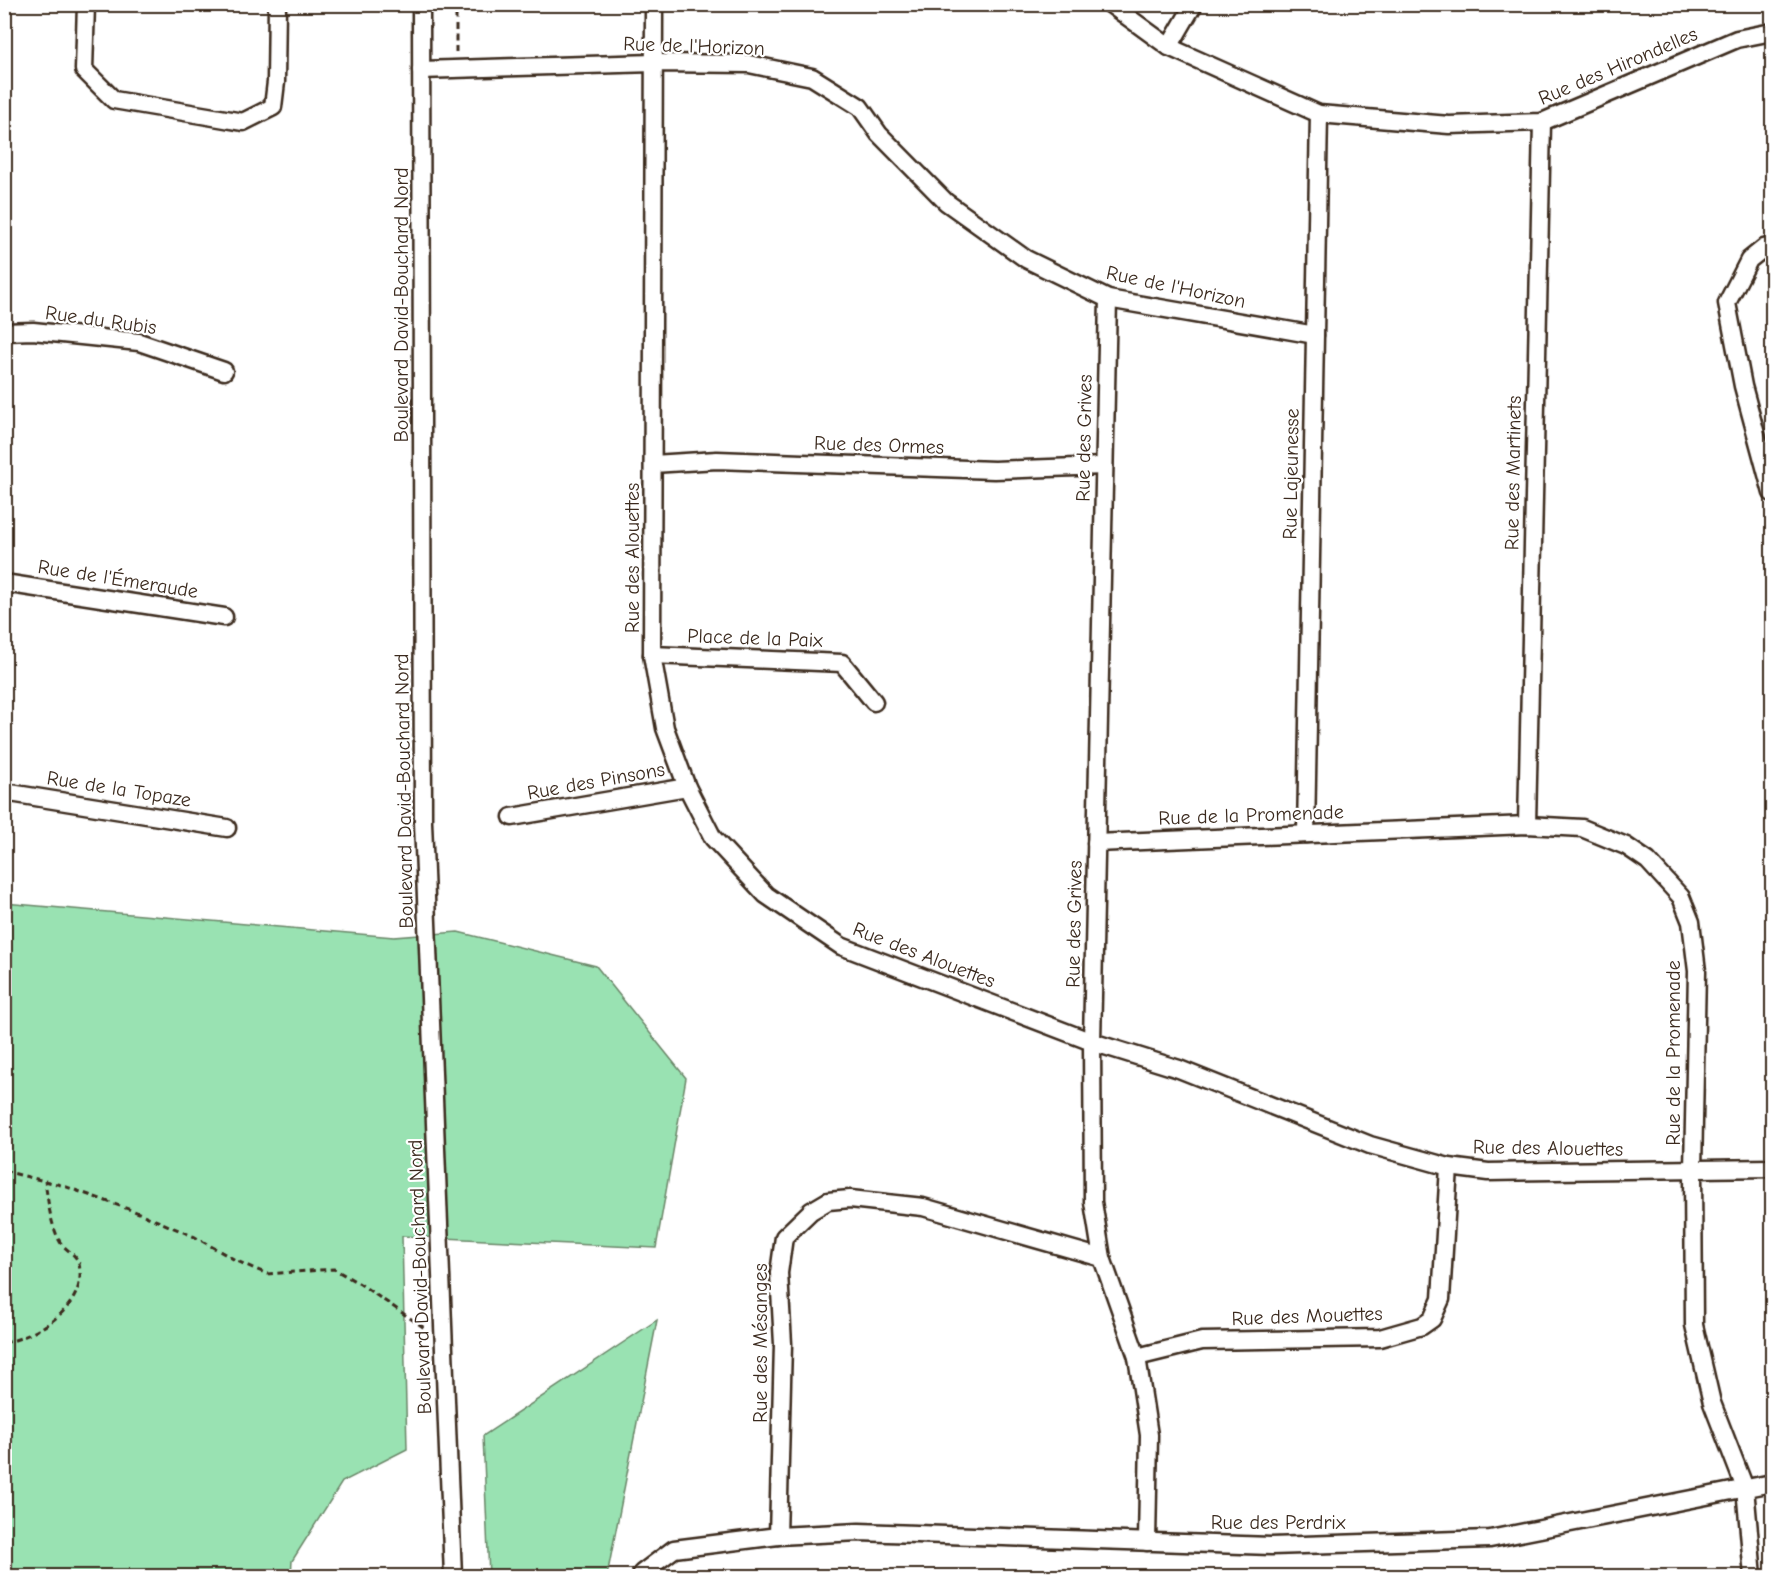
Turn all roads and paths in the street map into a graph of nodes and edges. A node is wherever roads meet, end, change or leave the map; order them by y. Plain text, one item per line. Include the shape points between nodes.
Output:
1 (86, 4) edge
2 (277, 4) edge
3 (421, 4) edge
4 (456, 4) edge
5 (654, 4) edge
6 (1110, 4) edge
7 (1194, 4) edge
8 (1773, 32) edge
9 (1169, 47) junction
10 (654, 63) junction
11 (456, 69) junction
12 (421, 70) junction
13 (1319, 114) junction
14 (1542, 122) junction
15 (1773, 246) edge
16 (1108, 299) junction
17 (4, 332) edge
18 (1315, 335) junction
19 (224, 371) dead end
20 (653, 464) junction
21 (1104, 466) junction
22 (1773, 493) edge
23 (4, 582) edge
24 (224, 617) dead end
25 (652, 655) junction
26 (874, 702) dead end
27 (687, 787) junction
28 (4, 792) edge
29 (512, 817) dead end
30 (1527, 825) junction
31 (227, 828) dead end
32 (1306, 834) junction
33 (1096, 843) junction
34 (1092, 1041) junction
35 (1449, 1167) junction
36 (1773, 1168) edge
37 (1693, 1170) junction
38 (4, 1171) edge
39 (45, 1181) junction
40 (1102, 1258) junction
41 (444, 1340) junction
42 (4, 1343) edge
43 (1137, 1358) junction
44 (1773, 1483) edge
45 (1745, 1488) junction
46 (778, 1536) junction
47 (1147, 1542) junction
48 (453, 1576) edge
49 (641, 1576) edge
50 (1753, 1576) edge

1 - 2 street via 84,69 114,100 243,122 273,107
3 - 12 street, Boulevard David-Bouchard Nord
4 - 11 path
5 - 10 street, Rue des Alouettes
6 - 9 street, Rue des Hirondelles
7 - 9 street
8 - 14 street, Rue des Hirondelles via 1737,39
9 - 13 street, Rue des Hirondelles
10 - 11 street, Rue de l'Horizon
10 - 16 street, Rue de l'Horizon via 749,64 812,77 860,107 879,134 946,202 1026,259
10 - 20 street, Rue des Alouettes
11 - 12 street, Rue de l'Horizon
12 - 41 street, Boulevard David-Bouchard Nord via 423,822
13 - 14 street, Rue des Hirondelles via 1449,125
13 - 18 street, Rue Lajeunesse
14 - 30 street, Rue des Martinets
15 - 22 street via 1749,260 1727,303 1743,386
16 - 18 street, Rue de l'Horizon
16 - 21 street, Rue des Grives
17 - 19 street, Rue du Rubis via 33,331 139,342
18 - 32 street, Rue Lajeunesse
20 - 21 street, Rue des Ormes via 717,460 994,470
20 - 25 street, Rue des Alouettes
21 - 33 street, Rue des Grives
23 - 24 street, Rue de l'Émeraude
25 - 26 street, Place de la Paix via 842,663
25 - 27 street, Rue des Alouettes via 665,728
27 - 29 street, Rue des Pinsons
27 - 34 street, Rue des Alouettes via 713,838 766,895 841,946
28 - 31 street, Rue de la Topaze
30 - 32 street, Rue de la Promenade
30 - 37 street, Rue de la Promenade via 1582,828 1626,846 1648,861 1681,897 1690,922 1697,970
32 - 33 street, Rue de la Promenade
33 - 34 street, Rue des Grives
34 - 35 street, Rue des Alouettes via 1179,1069 1370,1145
34 - 40 street, Rue des Grives via 1093,1202
35 - 37 street, Rue des Alouettes via 1488,1172
35 - 43 street, Rue des Mouettes via 1441,1299 1432,1319 1422,1326 1380,1338 1202,1341
36 - 37 street, Rue des Alouettes
37 - 45 street, Rue de la Promenade via 1694,1325 1712,1403
38 - 39 path
39 - 41 path via 195,1237 267,1274 334,1269
39 - 42 path via 60,1241 79,1261 80,1278 74,1299 57,1318
40 - 43 street, Rue des Grives
40 - 46 street, Rue des Mésanges via 923,1207 850,1199 828,1201 811,1211 784,1237 779,1274 783,1344
41 - 48 street, Boulevard David-Bouchard Nord
43 - 47 street, Rue des Grives via 1149,1435
44 - 45 street, Rue des Perdrix
45 - 47 street, Rue des Perdrix via 1490,1539 1271,1546
45 - 50 street, Rue de la Promenade
46 - 47 street, Rue des Perdrix via 859,1532
46 - 49 street, Rue des Perdrix via 674,1549

